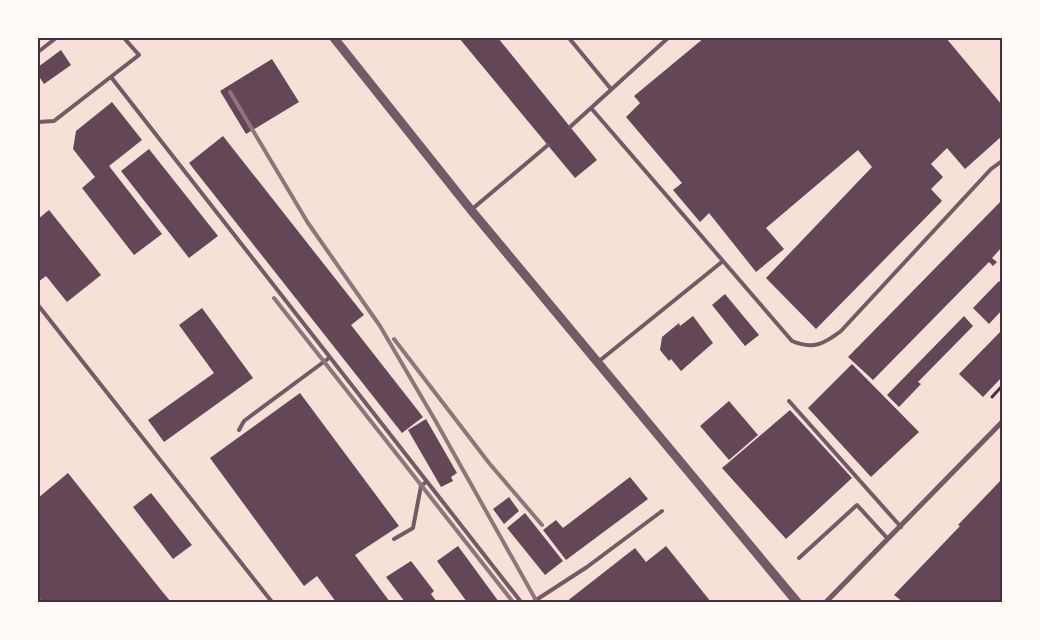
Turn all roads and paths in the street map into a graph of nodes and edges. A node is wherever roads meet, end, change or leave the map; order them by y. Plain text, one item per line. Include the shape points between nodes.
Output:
1 (56, 38) edge
2 (124, 38) edge
3 (334, 38) edge
4 (569, 38) edge
5 (668, 38) edge
6 (38, 52) edge
7 (111, 77) junction
8 (611, 89) junction
9 (591, 108) junction
10 (38, 122) edge
11 (570, 127) dead end
12 (548, 144) dead end
13 (1002, 161) edge
14 (471, 210) junction
15 (723, 261) junction
16 (38, 305) edge
17 (329, 358) junction
18 (598, 362) junction
19 (1002, 386) edge
20 (992, 397) dead end
21 (789, 401) dead end
22 (1002, 422) edge
23 (239, 430) dead end
24 (426, 482) junction
25 (662, 511) dead end
26 (900, 527) junction
27 (888, 539) junction
28 (394, 540) dead end
29 (799, 558) dead end
30 (272, 602) edge
31 (521, 602) edge
32 (533, 602) edge
33 (798, 602) edge
34 (826, 602) edge

1 - 6 lane
2 - 7 lane via 139,55
3 - 14 street
4 - 8 lane
5 - 8 lane
7 - 10 lane via 54,121
7 - 17 lane
8 - 9 lane
9 - 11 lane
9 - 15 lane
12 - 14 lane
13 - 15 lane via 841,331 816,346 802,346 792,341
14 - 18 street
15 - 18 lane
16 - 30 lane
17 - 23 lane via 244,421
17 - 24 lane
18 - 33 street
19 - 20 path
21 - 26 lane
22 - 26 street
24 - 28 lane via 421,486 413,528
24 - 31 lane
25 - 32 lane via 587,567
26 - 27 street
27 - 29 lane via 857,506
27 - 34 street

